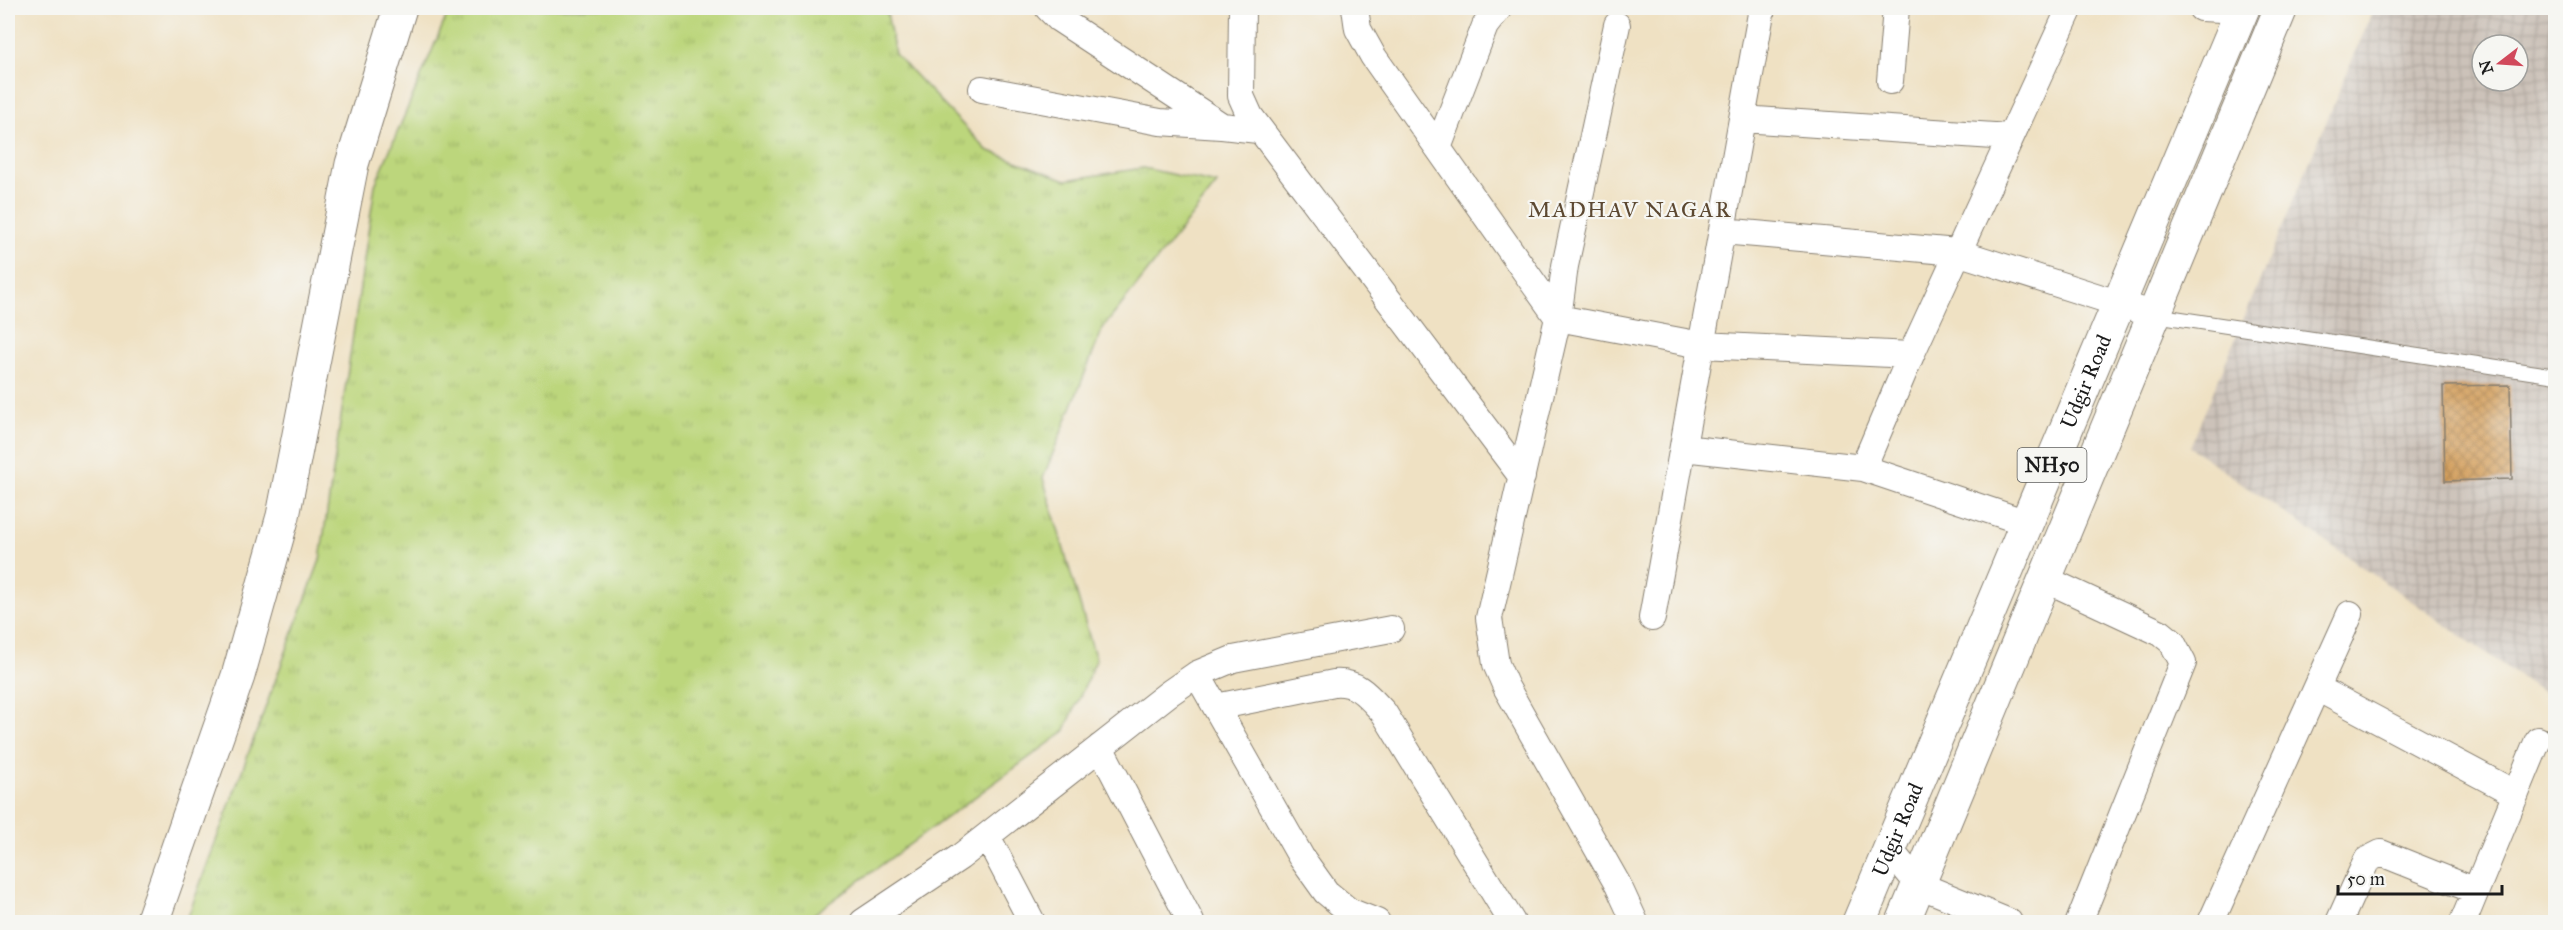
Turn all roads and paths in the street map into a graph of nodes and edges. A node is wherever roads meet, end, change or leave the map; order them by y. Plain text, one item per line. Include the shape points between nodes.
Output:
1 (400, 8) edge
2 (1048, 8) edge
3 (1242, 8) edge
4 (1355, 8) edge
5 (1499, 8) edge
6 (1762, 8) edge
7 (1896, 8) edge
8 (2070, 8) edge
9 (2201, 8) edge
10 (2281, 8) edge
11 (2243, 9) edge
12 (1617, 25) dead end
13 (1890, 81) dead end
14 (982, 89) dead end
15 (1742, 119) junction
16 (1221, 126) junction
17 (1258, 130) junction
18 (2009, 137) junction
19 (1438, 148) junction
20 (1722, 231) junction
21 (1957, 252) junction
22 (2120, 306) junction
23 (2155, 315) junction
24 (1558, 318) junction
25 (1701, 345) junction
26 (1911, 355) junction
27 (2556, 376) edge
28 (1683, 448) junction
29 (1863, 468) junction
30 (1521, 477) junction
31 (2027, 523) junction
32 (2046, 579) junction
33 (2350, 614) dead end
34 (1652, 618) dead end
35 (1391, 629) dead end
36 (1197, 674) junction
37 (2317, 688) junction
38 (1216, 707) junction
39 (2538, 740) dead end
40 (1100, 747) junction
41 (2516, 794) junction
42 (987, 836) junction
43 (1890, 850) junction
44 (1919, 885) junction
45 (2476, 891) junction
46 (152, 922) edge
47 (863, 922) edge
48 (1032, 922) edge
49 (1191, 922) edge
50 (1377, 922) edge
51 (1512, 922) edge
52 (1635, 922) edge
53 (1859, 922) edge
54 (1903, 922) edge
55 (2009, 922) edge
56 (2079, 922) edge
57 (2211, 922) edge
58 (2339, 922) edge
59 (2463, 922) edge

1 - 46 main road via 352,164 283,516 238,676
2 - 16 street
3 - 17 street via 1241,96
4 - 19 street via 1358,29 1373,56
5 - 19 street via 1485,26
6 - 15 street
7 - 13 street
8 - 18 street
9 - 11 street
10 - 23 main road, Udgir Road / NH50
11 - 22 main road, Udgir Road / NH50
12 - 24 street via 1565,266
14 - 16 street via 1160,122
15 - 18 street
15 - 20 street
16 - 17 street
17 - 30 street
18 - 21 street
19 - 24 street
20 - 21 street
20 - 25 street
21 - 22 street
21 - 26 street
22 - 23 street
22 - 31 main road, Udgir Road / NH50
23 - 27 lane
23 - 32 main road, Udgir Road / NH50
24 - 25 street
24 - 30 street
25 - 26 street
25 - 28 street
26 - 29 street
28 - 29 street
28 - 34 street
29 - 31 street
30 - 52 street via 1489,618 1496,664
31 - 43 main road, Udgir Road / NH50
32 - 44 main road, Udgir Road / NH50
32 - 56 street via 2161,633 2172,642 2183,663
33 - 37 street
35 - 36 street via 1233,659
36 - 38 street
36 - 40 street
37 - 41 street
37 - 57 street
38 - 50 street via 1301,857 1326,892 1349,910
38 - 51 street via 1334,683 1354,685 1384,713
39 - 41 street
40 - 42 street
40 - 49 street
41 - 45 street
42 - 47 street
42 - 48 street
43 - 44 street
43 - 53 main road, Udgir Road / NH50
44 - 54 main road, Udgir Road / NH50
44 - 55 street
45 - 58 street via 2381,853 2375,854 2367,860
45 - 59 street

